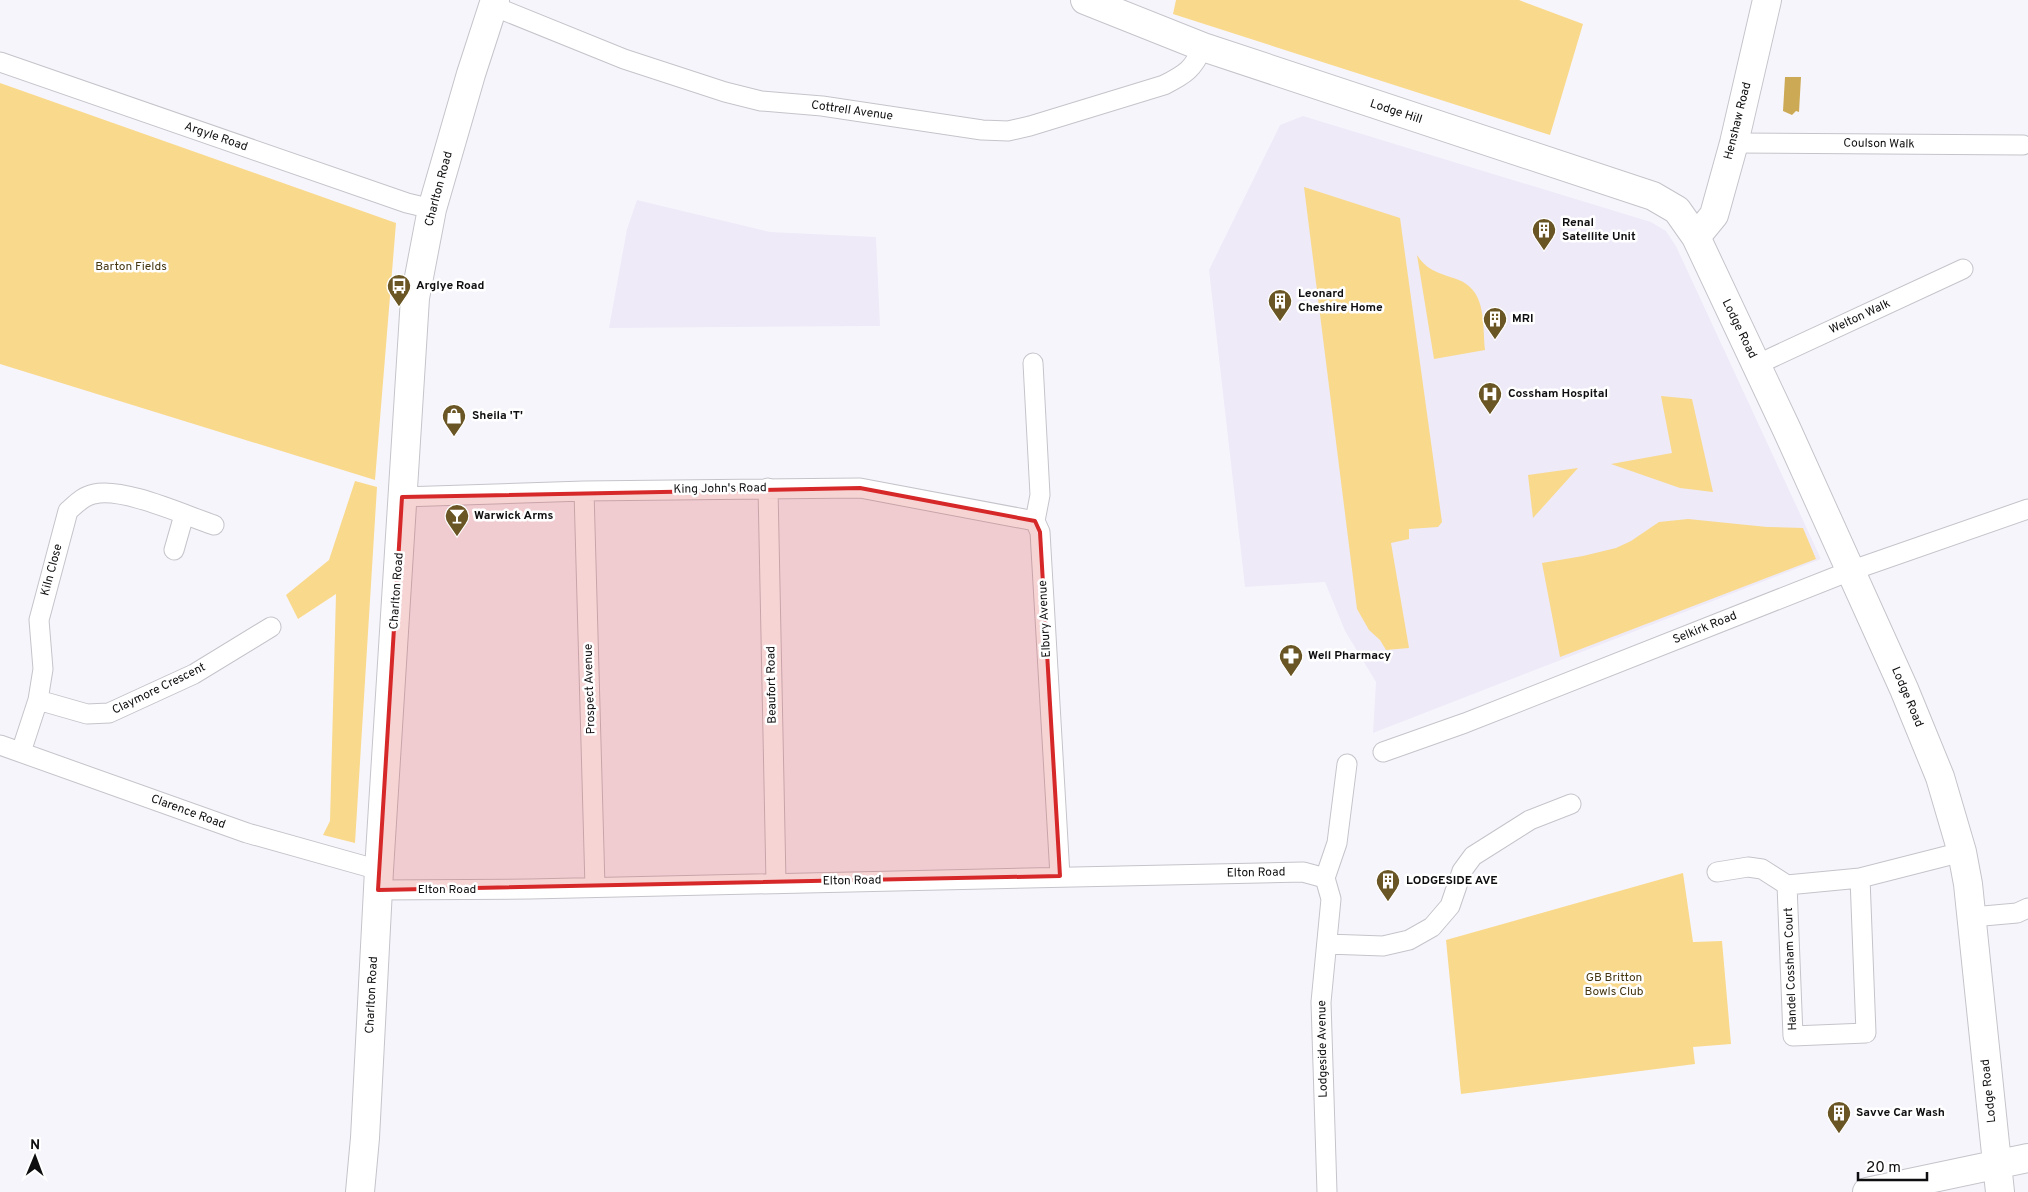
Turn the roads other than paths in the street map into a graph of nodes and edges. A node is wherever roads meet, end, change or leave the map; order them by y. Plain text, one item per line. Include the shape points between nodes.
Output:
1 (1086, 0) edge
2 (1768, 0) edge
3 (494, 3) edge
4 (1203, 47) junction
5 (0, 62) edge
6 (1734, 143) junction
7 (2024, 146) dead end
8 (432, 209) junction
9 (1696, 236) junction
10 (1963, 269) dead end
11 (1033, 363) dead end
12 (1756, 365) junction
13 (768, 488) junction
14 (584, 491) junction
15 (402, 497) junction
16 (2028, 509) edge
17 (184, 515) junction
18 (1035, 521) junction
19 (214, 525) dead end
20 (174, 550) dead end
21 (1850, 571) junction
22 (271, 627) dead end
23 (38, 700) junction
24 (1, 748) edge
25 (21, 752) junction
26 (1383, 752) dead end
27 (1347, 764) dead end
28 (1571, 804) dead end
29 (1962, 852) junction
30 (1717, 872) dead end
31 (1060, 876) junction
32 (1325, 878) junction
33 (1860, 878) junction
34 (378, 880) junction
35 (776, 882) junction
36 (1787, 885) junction
37 (595, 887) junction
38 (2028, 908) edge
39 (1972, 917) junction
40 (1327, 944) junction
41 (2028, 1158) edge
42 (1996, 1163) junction
43 (360, 1192) edge
44 (1327, 1192) edge
45 (1868, 1192) edge
46 (2000, 1192) edge

1 - 4 main road, Lodge Hill
2 - 6 main road, Henshaw Road
3 - 4 street, Cottrell Avenue via 624,59 726,92 761,101 822,106 982,130 1008,131 1030,126 1164,85 1183,76 1195,65
3 - 8 main road, Charlton Road
4 - 9 main road, Lodge Hill via 1653,196 1677,210
5 - 8 street, Argyle Road
6 - 7 street, Coulson Walk
6 - 9 main road, Henshaw Road via 1714,215
8 - 15 main road, Charlton Road via 415,298
9 - 12 main road, Lodge Road
10 - 12 street, Welton Walk
11 - 18 street, Elbury Avenue via 1040,495
12 - 21 main road, Lodge Road
13 - 14 street, King John's Road
13 - 18 street, King John's Road via 860,488
13 - 35 street, Beaufort Road
14 - 15 street, King John's Road
14 - 37 street, Prospect Avenue
15 - 34 main road, Charlton Road
16 - 21 street, Selkirk Road
17 - 19 street, Kiln Close
17 - 20 street
17 - 23 street, Kiln Close via 111,493 87,496 68,511 39,620 43,669
18 - 31 street, Elbury Avenue via 1040,532
21 - 26 street, Selkirk Road via 1465,723
21 - 29 main road, Lodge Road via 1940,777
22 - 23 street, Claymore Crescent via 194,674 109,713 87,714
23 - 25 street, Kiln Close
24 - 25 street, Clarence Road
25 - 34 street, Clarence Road
27 - 32 street via 1337,843
28 - 40 street via 1530,820 1473,856 1462,871 1450,906 1432,927 1409,940 1383,946
29 - 33 street
29 - 39 main road, Lodge Road
30 - 36 street via 1748,867 1762,869
31 - 32 street, Elton Road via 1303,872
31 - 35 street, Elton Road
32 - 40 street, Lodgeside Avenue via 1331,899
33 - 36 street
33 - 36 street, Handel Cossham Court via 1866,1033 1793,1036
34 - 37 street, Elton Road
34 - 43 main road, Charlton Road
35 - 37 street, Elton Road
38 - 39 street via 2017,913
39 - 42 main road, Lodge Road
40 - 44 street, Lodgeside Avenue via 1321,1002
41 - 42 main road
42 - 45 main road
42 - 46 main road, Lodge Road

